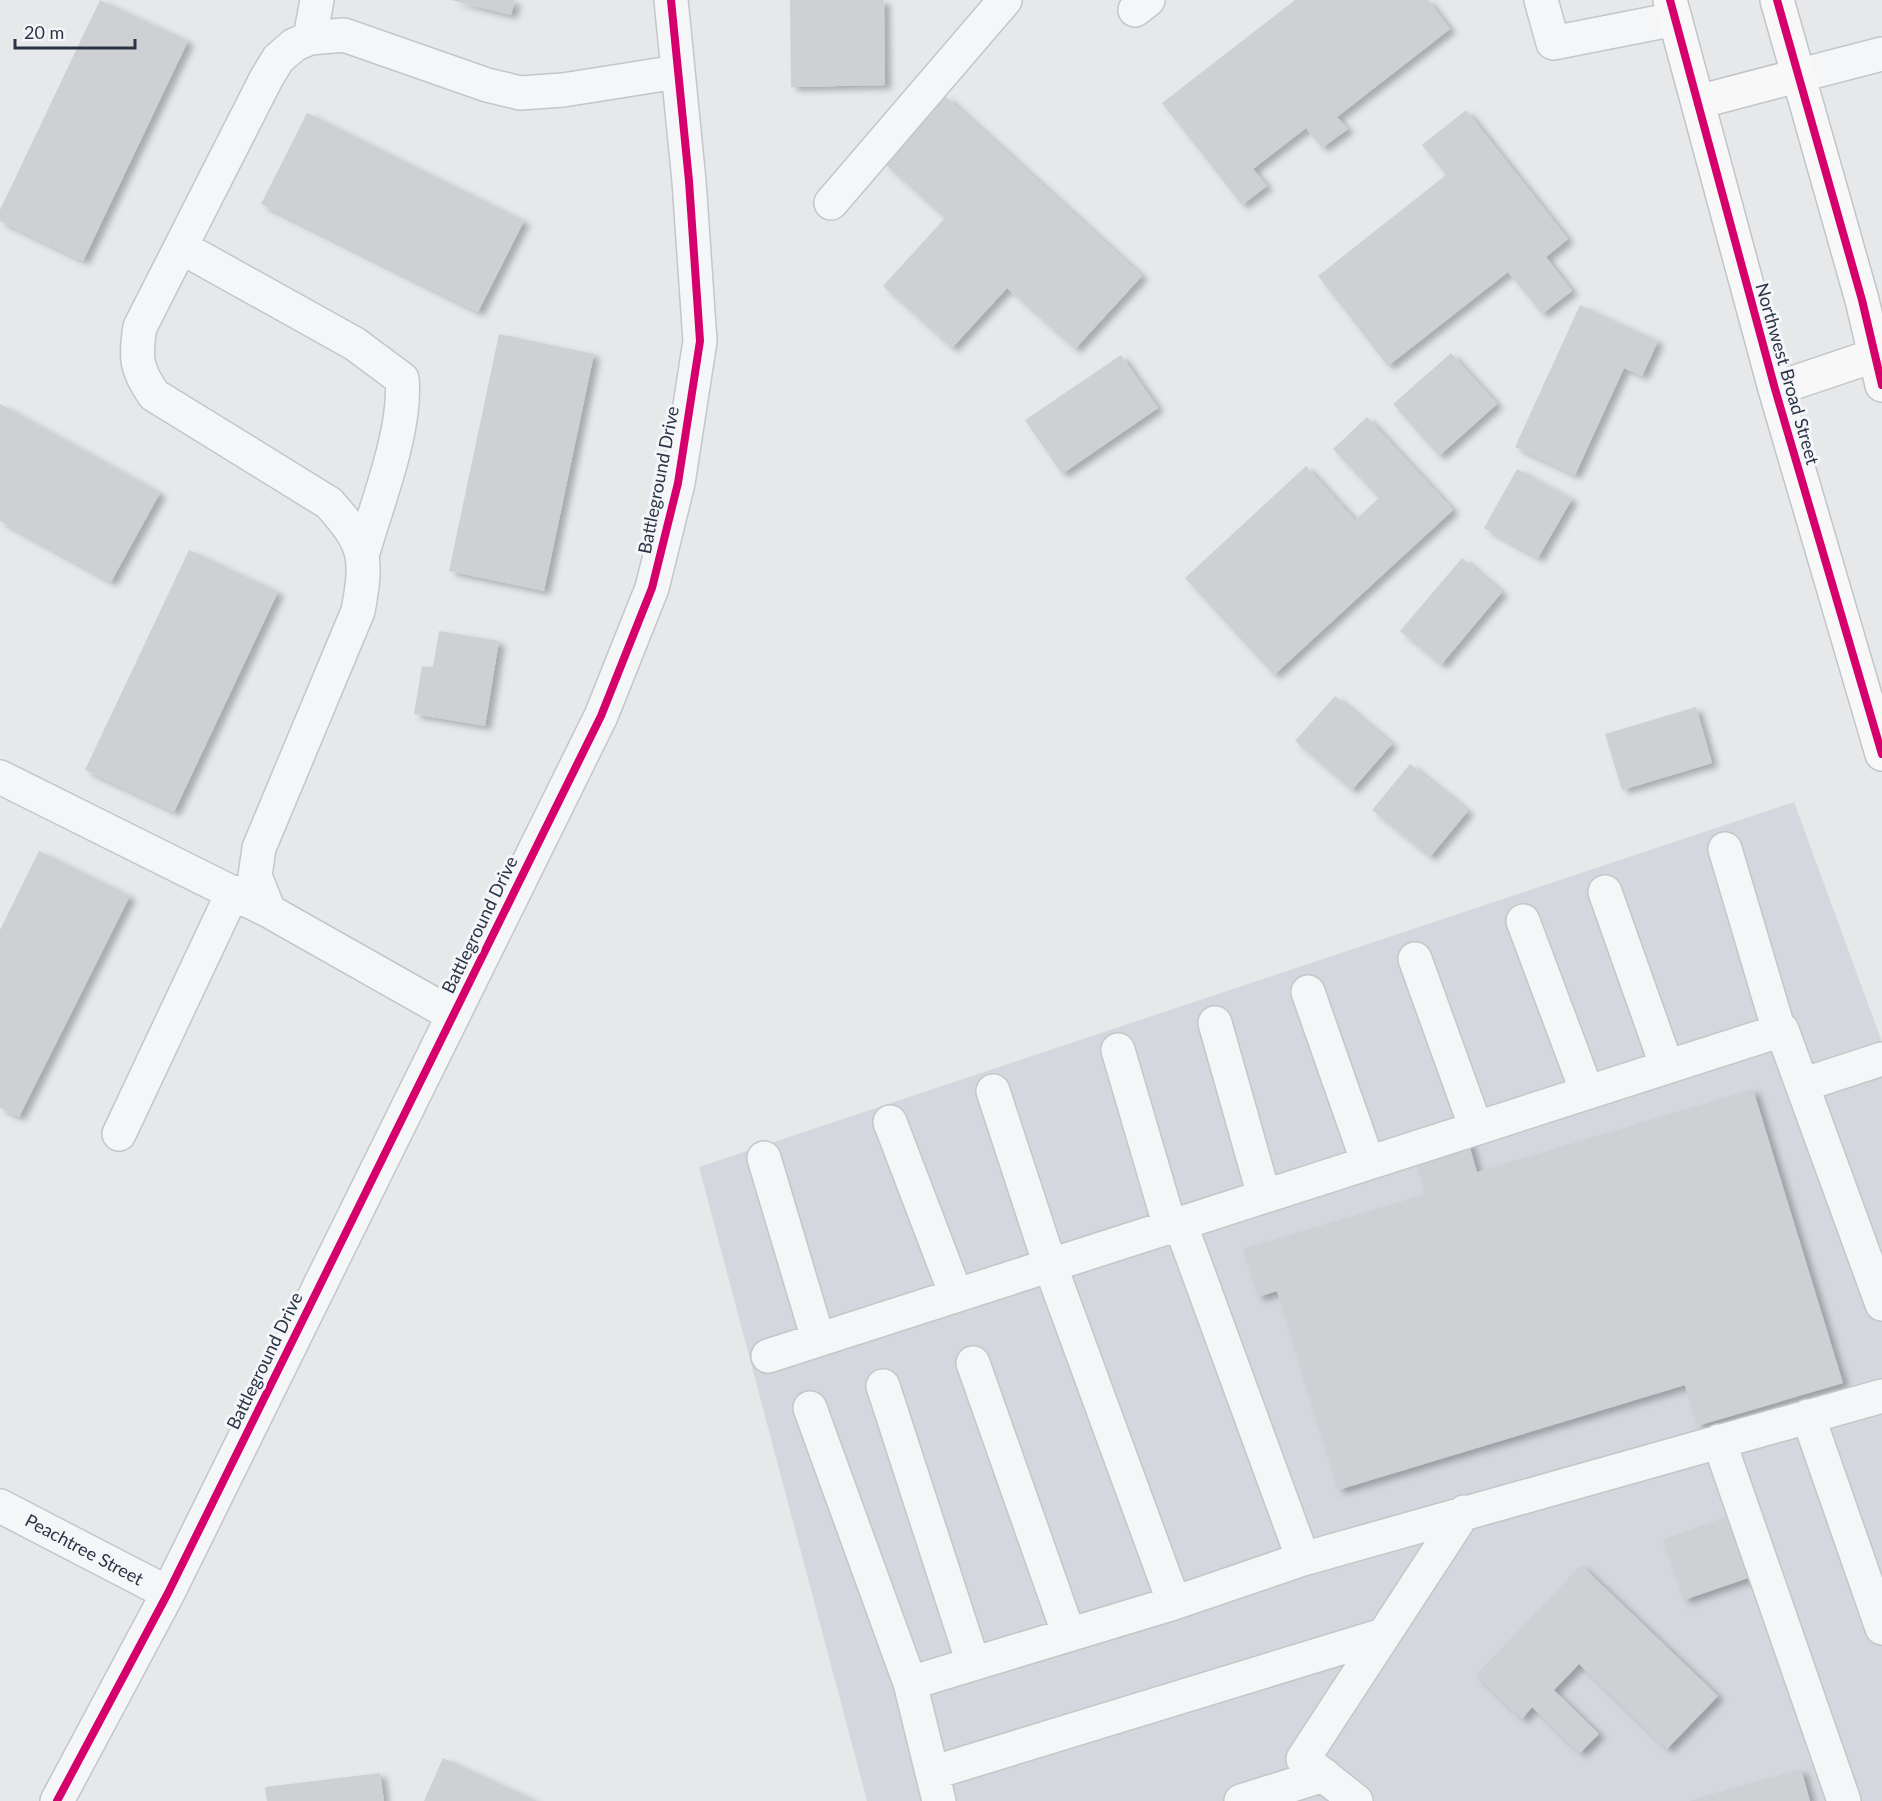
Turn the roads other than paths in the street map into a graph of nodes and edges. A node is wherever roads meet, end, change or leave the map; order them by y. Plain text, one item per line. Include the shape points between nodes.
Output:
1 (317, 0) edge
2 (672, 0) edge
3 (1005, 0) edge
4 (1541, 0) edge
5 (1777, 0) edge
6 (1673, 10) edge
7 (310, 38) junction
8 (1882, 54) edge
9 (677, 72) junction
10 (1797, 76) junction
11 (1698, 102) junction
12 (831, 203) dead end
13 (181, 247) junction
14 (1872, 297) edge
15 (1878, 370) edge
16 (1775, 389) junction
17 (363, 552) junction
18 (1882, 754) edge
19 (0, 777) edge
20 (1725, 849) dead end
21 (233, 892) junction
22 (1605, 892) dead end
23 (268, 910) junction
24 (1523, 921) dead end
25 (1415, 959) dead end
26 (1308, 992) dead end
27 (453, 1015) junction
28 (1215, 1023) dead end
29 (1779, 1031) junction
30 (1118, 1050) dead end
31 (1882, 1059) edge
32 (1667, 1067) junction
33 (1802, 1085) junction
34 (993, 1091) dead end
35 (1587, 1092) junction
36 (890, 1122) dead end
37 (1476, 1128) junction
38 (119, 1134) dead end
39 (764, 1158) dead end
40 (1368, 1163) junction
41 (1264, 1196) junction
42 (1175, 1225) junction
43 (1050, 1265) junction
44 (956, 1295) junction
45 (1881, 1297) edge
46 (818, 1339) junction
47 (768, 1356) dead end
48 (973, 1363) dead end
49 (883, 1386) dead end
50 (1882, 1396) edge
51 (810, 1408) dead end
52 (1808, 1416) junction
53 (1719, 1441) junction
54 (0, 1506) edge
55 (1464, 1512) junction
56 (1303, 1559) junction
57 (168, 1593) junction
58 (1174, 1603) junction
59 (1882, 1628) edge
60 (1069, 1635) junction
61 (1383, 1635) junction
62 (973, 1663) junction
63 (910, 1683) junction
64 (1324, 1775) junction
65 (936, 1787) edge
66 (57, 1801) edge
67 (1240, 1801) edge
68 (1356, 1801) edge
69 (1844, 1801) edge

1 - 7 street
2 - 9 street, Battleground Drive
3 - 12 street
4 - 6 street via 1553,43
5 - 10 main road
6 - 11 main road, Northwest Broad Street
7 - 9 street via 344,35 520,93
7 - 13 street via 278,58
8 - 10 street
9 - 27 street, Battleground Drive via 700,341 678,483 652,588 600,716
10 - 11 main road
10 - 14 main road
11 - 16 main road, Northwest Broad Street
13 - 17 street via 140,327 136,354 141,376 154,396 329,503 352,528
13 - 17 street via 355,344 402,379 396,433
14 - 15 main road
15 - 16 main road
16 - 18 main road, Northwest Broad Street
17 - 23 street via 364,578 358,611 259,848 255,876
19 - 21 street
20 - 29 street
21 - 23 street
21 - 38 street
22 - 32 street
23 - 27 street
24 - 35 street
25 - 37 street
26 - 40 street
27 - 57 street, Battleground Drive
28 - 41 street
29 - 32 street
29 - 33 street via 1782,1030
30 - 42 street
31 - 33 street
32 - 35 street
33 - 45 street
34 - 43 street
35 - 37 street
36 - 44 street
37 - 40 street
39 - 46 street
40 - 41 street
41 - 42 street
42 - 43 street
42 - 56 street
43 - 44 street
43 - 58 street
44 - 46 street
46 - 47 street
48 - 60 street
49 - 62 street
50 - 52 street
51 - 63 street
52 - 53 street
52 - 59 street
53 - 55 street
53 - 69 street
54 - 57 street, Peachtree Street
55 - 56 street
55 - 61 street
56 - 58 street
57 - 66 street, Battleground Drive
58 - 60 street
60 - 62 street
61 - 64 street via 1303,1759
61 - 65 street
62 - 63 street
63 - 65 street
64 - 67 street
64 - 68 street

